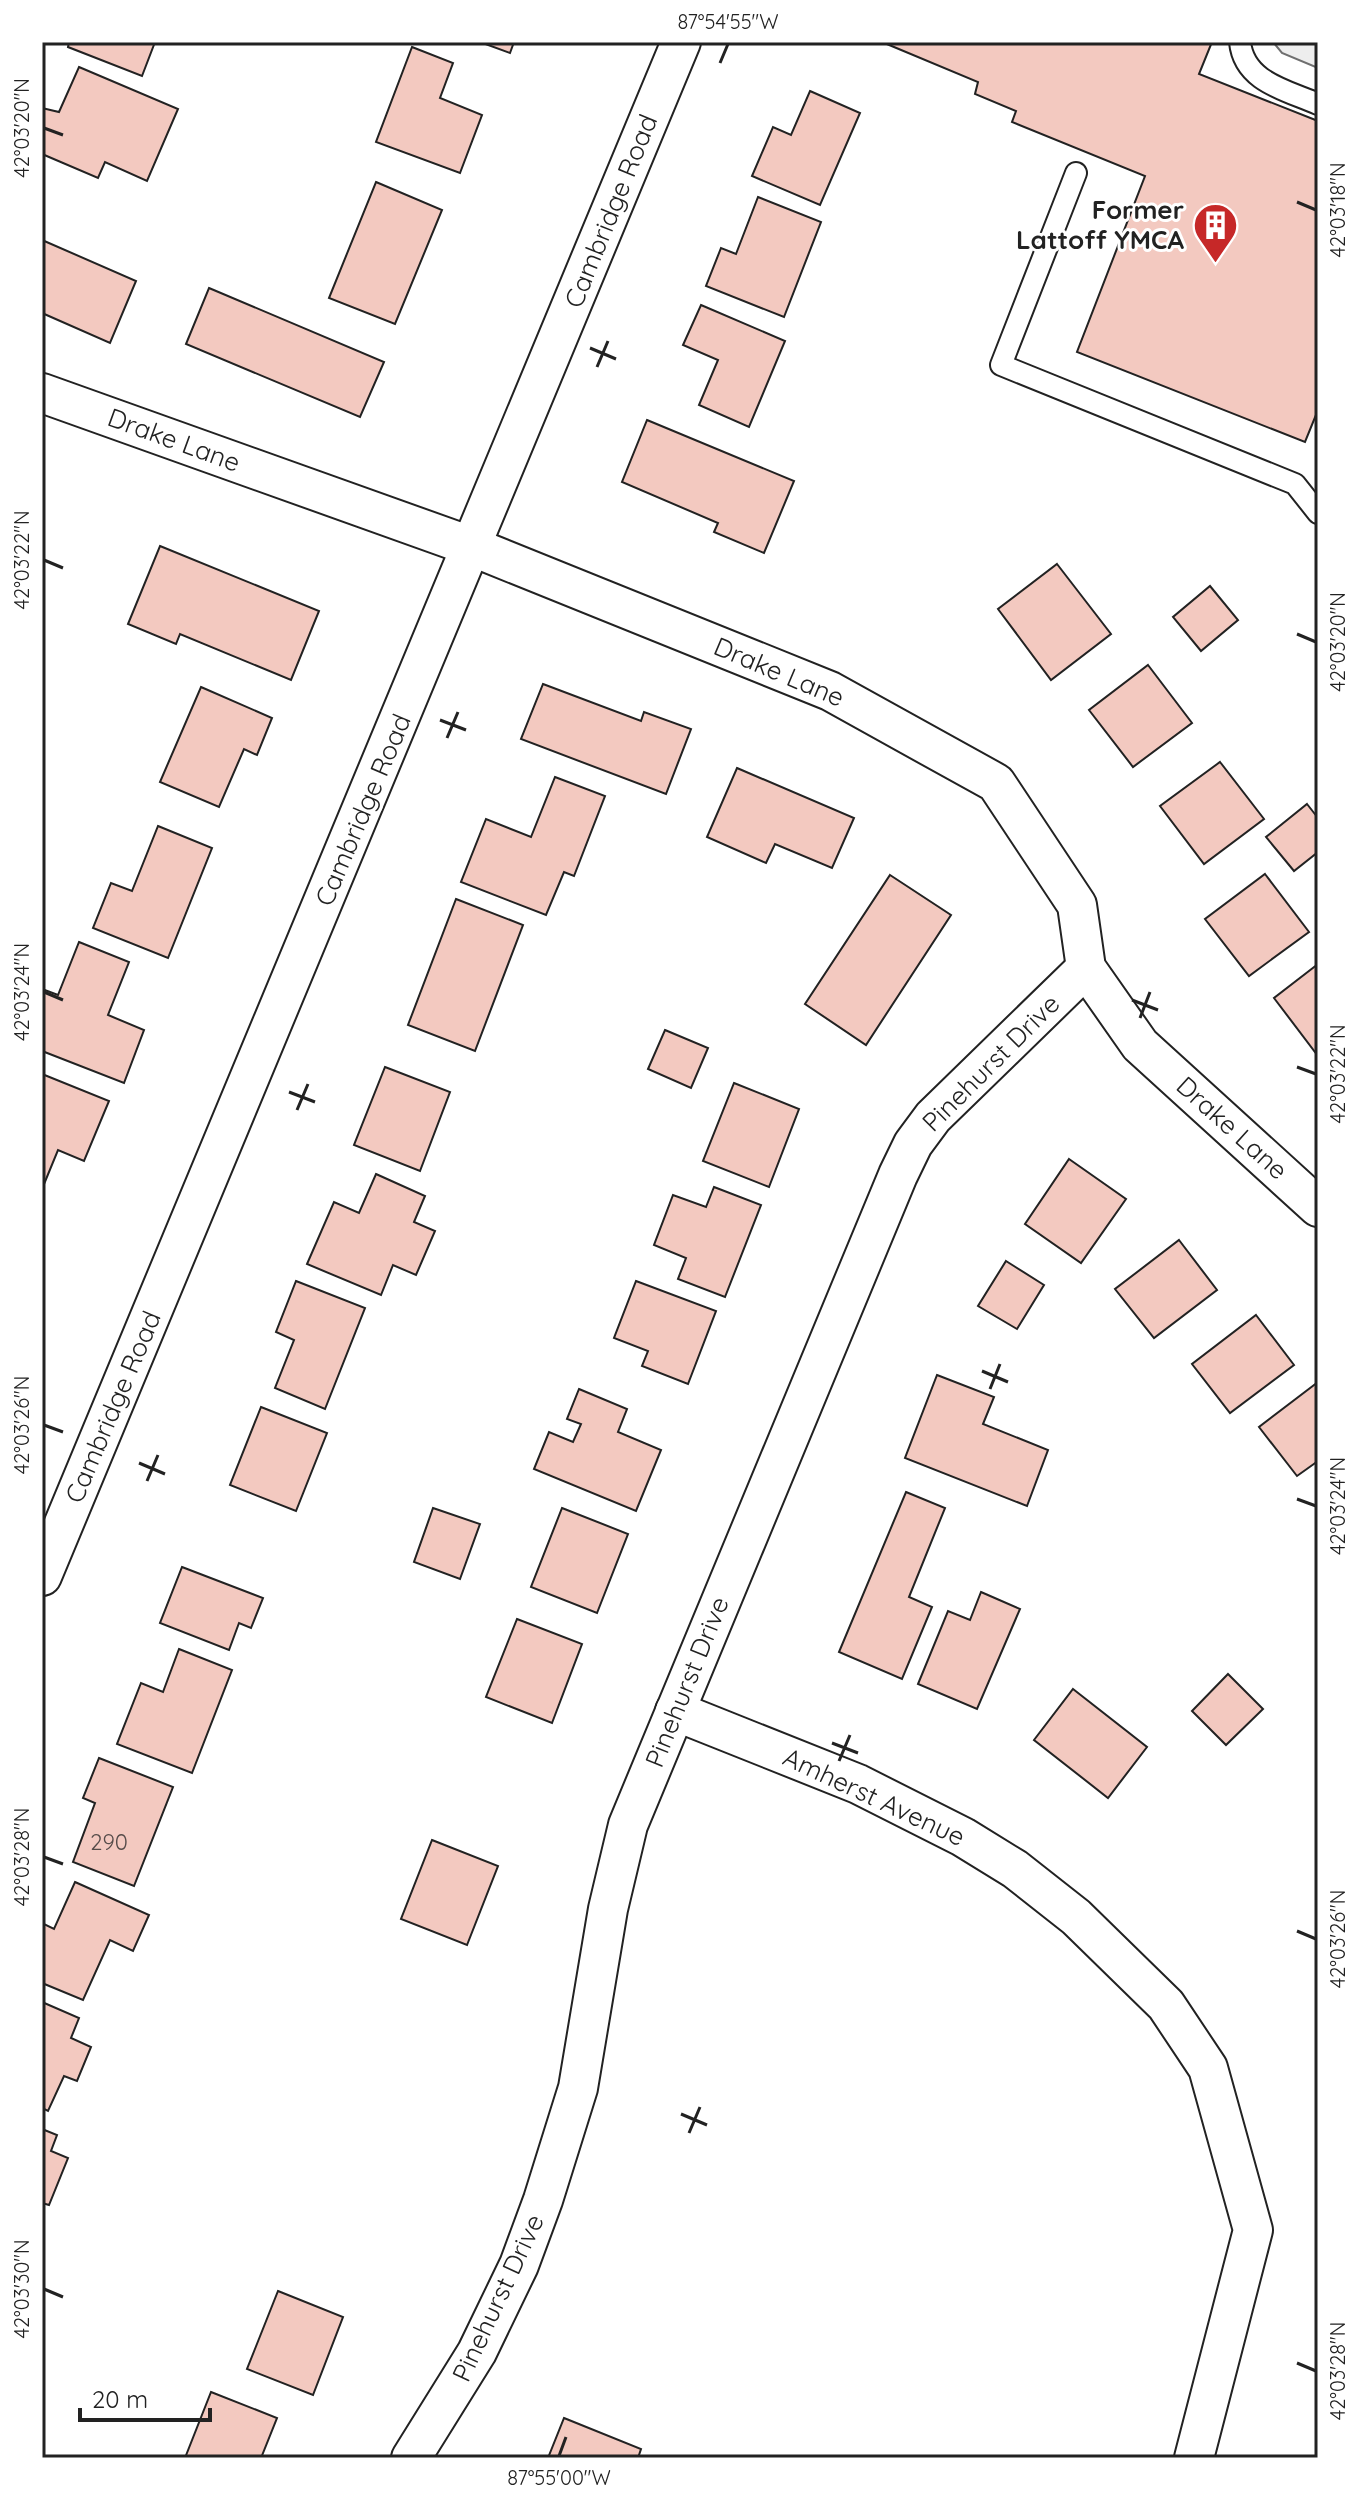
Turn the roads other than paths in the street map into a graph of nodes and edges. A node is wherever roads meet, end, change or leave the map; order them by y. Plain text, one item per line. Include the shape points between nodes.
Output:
1 (681, 42) edge
2 (1240, 42) edge
3 (1318, 104) edge
4 (1076, 173) dead end
5 (42, 393) edge
6 (1318, 513) edge
7 (473, 547) junction
8 (1086, 968) junction
9 (1318, 1207) edge
10 (42, 1576) edge
11 (675, 1711) junction
12 (411, 2458) edge
13 (1194, 2458) edge

1 - 7 street, Cambridge Road
2 - 3 lane via 1242,58 1257,77
4 - 6 lane via 1001,365 1295,484
5 - 7 street, Drake Lane
7 - 8 street, Drake Lane via 830,691 996,783 1077,905
7 - 10 street, Cambridge Road
8 - 9 street, Drake Lane via 1140,1045
8 - 11 street, Pinehurst Drive via 933,1117 913,1144
11 - 12 street, Pinehurst Drive via 628,1825 578,2088 543,2200 477,2352
11 - 13 street, Amherst Avenue via 858,1784 963,1837 1076,1917 1166,2005 1208,2068 1253,2230

